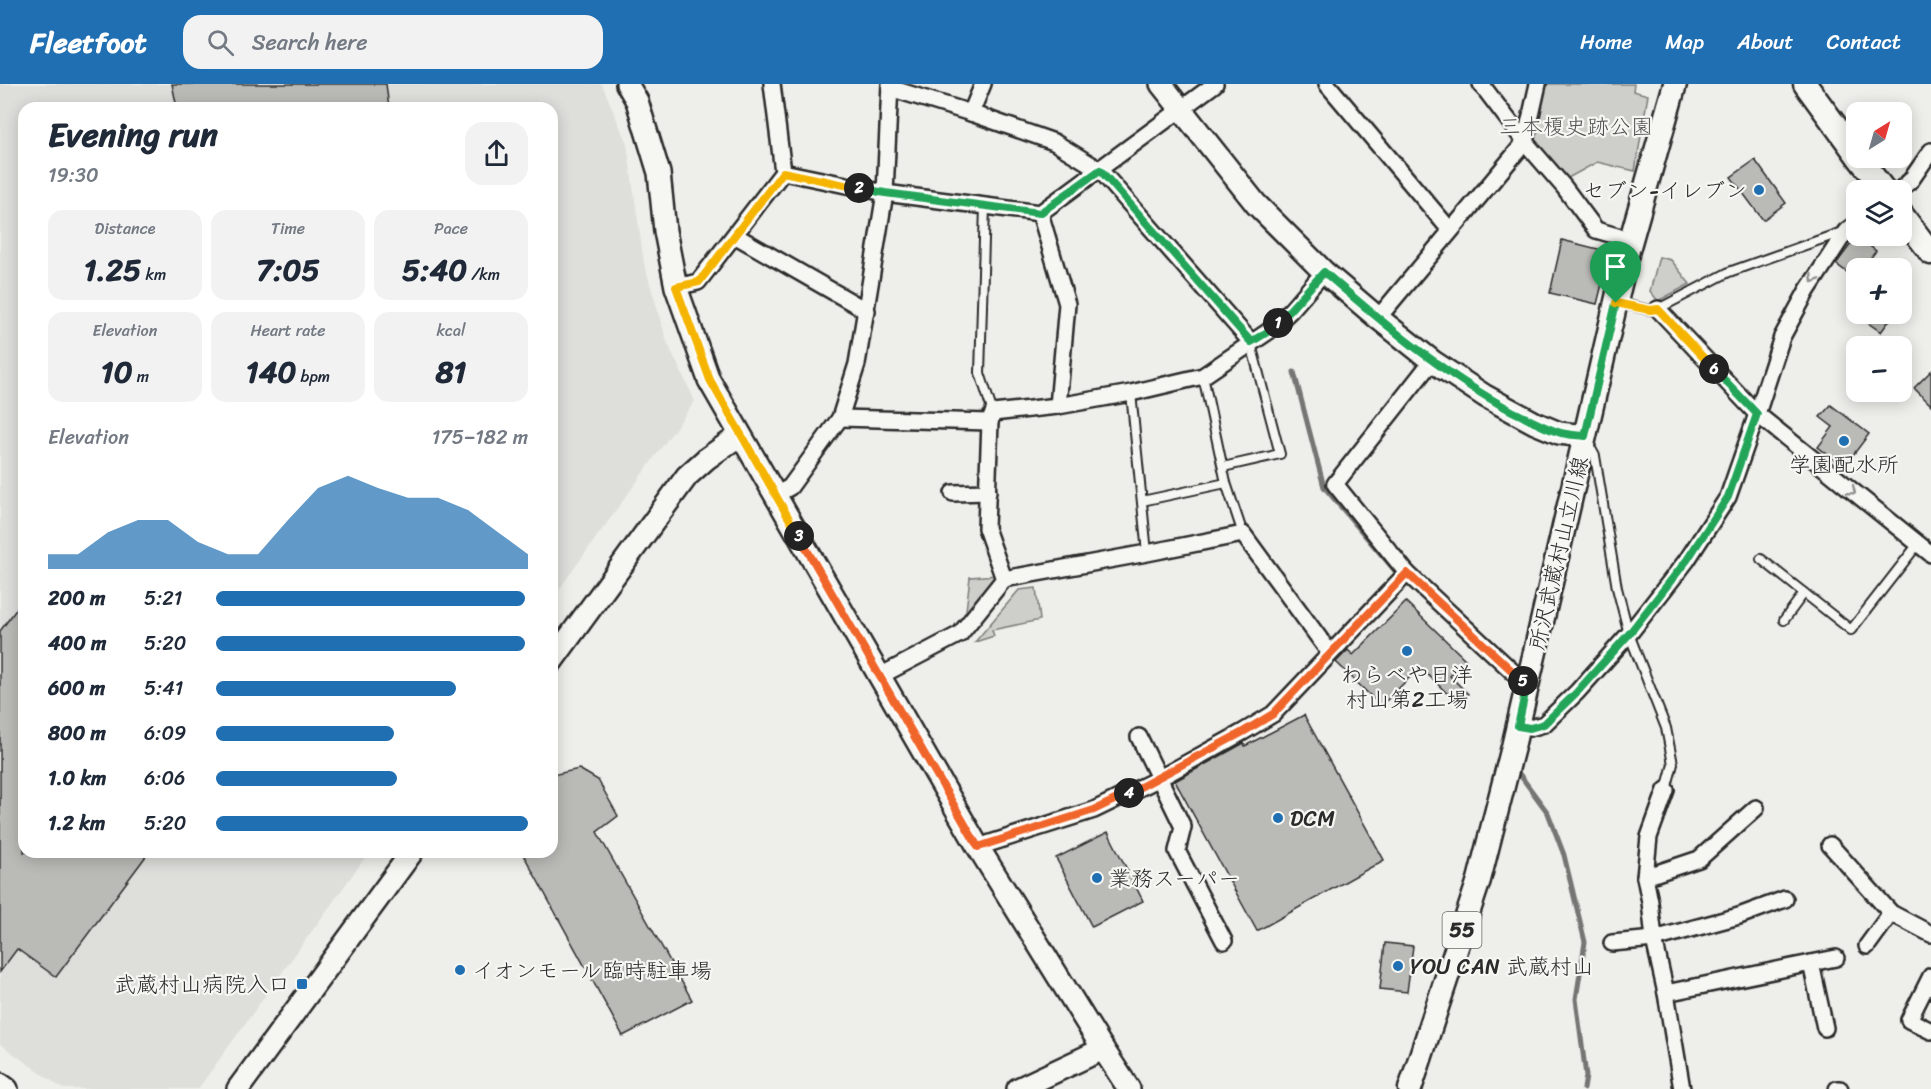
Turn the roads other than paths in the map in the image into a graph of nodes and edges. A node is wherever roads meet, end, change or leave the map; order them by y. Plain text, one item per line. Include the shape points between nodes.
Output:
1 (627, 84) edge
2 (772, 84) edge
3 (983, 84) edge
4 (1161, 84) edge
5 (1215, 84) edge
6 (1327, 84) edge
7 (1481, 84) edge
8 (1538, 84) edge
9 (1676, 84) edge
10 (1805, 84) edge
11 (890, 86) edge
12 (1180, 110) junction
13 (971, 113) junction
14 (1846, 140) edge
15 (1524, 142) junction
16 (1931, 152) edge
17 (1867, 168) edge
18 (1100, 170) junction
19 (783, 172) junction
20 (1876, 180) edge
21 (1911, 180) edge
22 (885, 193) junction
23 (985, 206) junction
24 (1040, 213) junction
25 (1912, 228) edge
26 (1846, 229) edge
27 (1450, 230) junction
28 (736, 236) junction
29 (1846, 236) edge
30 (1631, 240) junction
31 (1931, 253) edge
32 (1324, 272) junction
33 (676, 287) junction
34 (1616, 303) junction
35 (1658, 309) junction
36 (867, 311) junction
37 (1378, 318) junction
38 (1251, 342) junction
39 (1432, 361) junction
40 (1203, 376) junction
41 (1131, 393) junction
42 (1058, 406) junction
43 (1757, 414) junction
44 (840, 418) junction
45 (992, 418) junction
46 (740, 435) junction
47 (1585, 436) junction
48 (1223, 467) junction
49 (1226, 483) junction
50 (988, 492) junction
51 (953, 494) dead end
52 (776, 495) junction
53 (1142, 501) junction
54 (1244, 534) junction
55 (1918, 544) junction
56 (1147, 553) junction
57 (1931, 554) edge
58 (1761, 560) dead end
59 (1407, 573) junction
60 (1004, 579) junction
61 (1804, 593) junction
62 (1784, 620) dead end
63 (1629, 634) junction
64 (558, 653) edge
65 (1330, 653) junction
66 (880, 676) junction
67 (1527, 684) junction
68 (1518, 726) junction
69 (1139, 737) dead end
70 (1160, 778) junction
71 (1666, 790) joint
72 (1755, 808) dead end
73 (1830, 845) dead end
74 (978, 847) junction
75 (408, 858) edge
76 (1645, 877) junction
77 (1785, 898) dead end
78 (1892, 913) junction
79 (1930, 931) edge
80 (1654, 939) junction
81 (1224, 940) dead end
82 (1612, 943) dead end
83 (1867, 946) dead end
84 (1836, 958) dead end
85 (1810, 963) junction
86 (1931, 976) edge
87 (1666, 993) junction
88 (1825, 1028) dead end
89 (1931, 1031) edge
90 (1102, 1049) junction
91 (0, 1084) edge
92 (7, 1089) edge
93 (238, 1089) edge
94 (1018, 1089) edge
95 (1129, 1089) edge
96 (1410, 1089) edge
97 (1682, 1089) edge

1 - 33 street via 637,101 659,173
2 - 19 street
3 - 13 street
4 - 12 street
5 - 12 street
6 - 27 street
7 - 15 street
8 - 15 street
9 - 30 main road, 所沢武蔵村山立川線 / 55
10 - 14 main road
11 - 13 street
11 - 22 street
12 - 18 street
12 - 32 street via 1256,204
13 - 18 street via 1054,142
15 - 27 street
15 - 30 street via 1596,230
16 - 21 street
17 - 20 main road
18 - 24 street
18 - 38 street
19 - 22 street
19 - 28 street
22 - 23 street
22 - 36 street
23 - 24 street
23 - 45 lane via 980,373
24 - 42 street via 1067,304
25 - 31 main road
26 - 35 lane via 1729,272
27 - 37 street
28 - 33 street via 699,282
28 - 36 street
29 -> 43 street via 1807,291 1782,337
30 - 34 main road, 所沢武蔵村山立川線 / 55
32 - 37 street
32 - 38 street via 1284,317
33 - 46 street via 710,380
34 - 35 lane
34 - 47 main road, 所沢武蔵村山立川線 / 55
35 - 43 street
36 - 44 street via 857,364
37 - 39 street
38 - 40 street
38 - 48 lane via 1280,454
39 - 47 street via 1535,423 1559,433
39 - 59 street via 1335,484
40 - 41 street
40 - 48 lane
41 - 42 street
41 - 53 lane
42 - 45 street
43 -> 55 street
43 - 63 street via 1728,497 1687,560
44 - 45 street
44 - 52 street via 790,487
45 - 50 street
46 - 52 street
46 - 64 street via 687,476
47 - 63 lane via 1595,456 1617,588
47 - 67 main road, 所沢武蔵村山立川線 / 55
48 - 49 lane
49 - 53 lane
49 - 54 lane
50 - 51 street
50 - 60 street via 986,528
52 - 66 street
53 - 56 lane
54 - 56 street
54 - 65 street
55 - 57 street
55 - 61 lane via 1851,630
56 - 60 street
58 - 61 lane
59 - 65 street
59 - 67 street
60 - 66 street via 960,634
61 - 62 lane
63 - 68 street via 1544,724
63 - 71 lane via 1666,728 1673,764
65 - 70 street via 1273,714
66 - 74 street
67 - 68 main road, 所沢武蔵村山立川線 / 55
68 - 96 main road, 所沢武蔵村山立川線 / 55 via 1479,880
69 - 70 street
70 - 74 street via 1094,810
70 - 81 street via 1183,827 1177,851
71 - 76 street via 1649,837
72 - 76 street via 1699,859
73 - 78 street
74 - 90 street
75 - 93 street
76 - 80 street
77 - 80 street via 1739,916
78 - 79 street
78 - 83 street
80 - 82 street
80 - 87 street
84 - 85 street
85 - 87 street
85 - 88 street
86 - 89 street via 1909,1020
87 - 97 street
90 - 94 street
90 - 95 street
91 - 92 street

